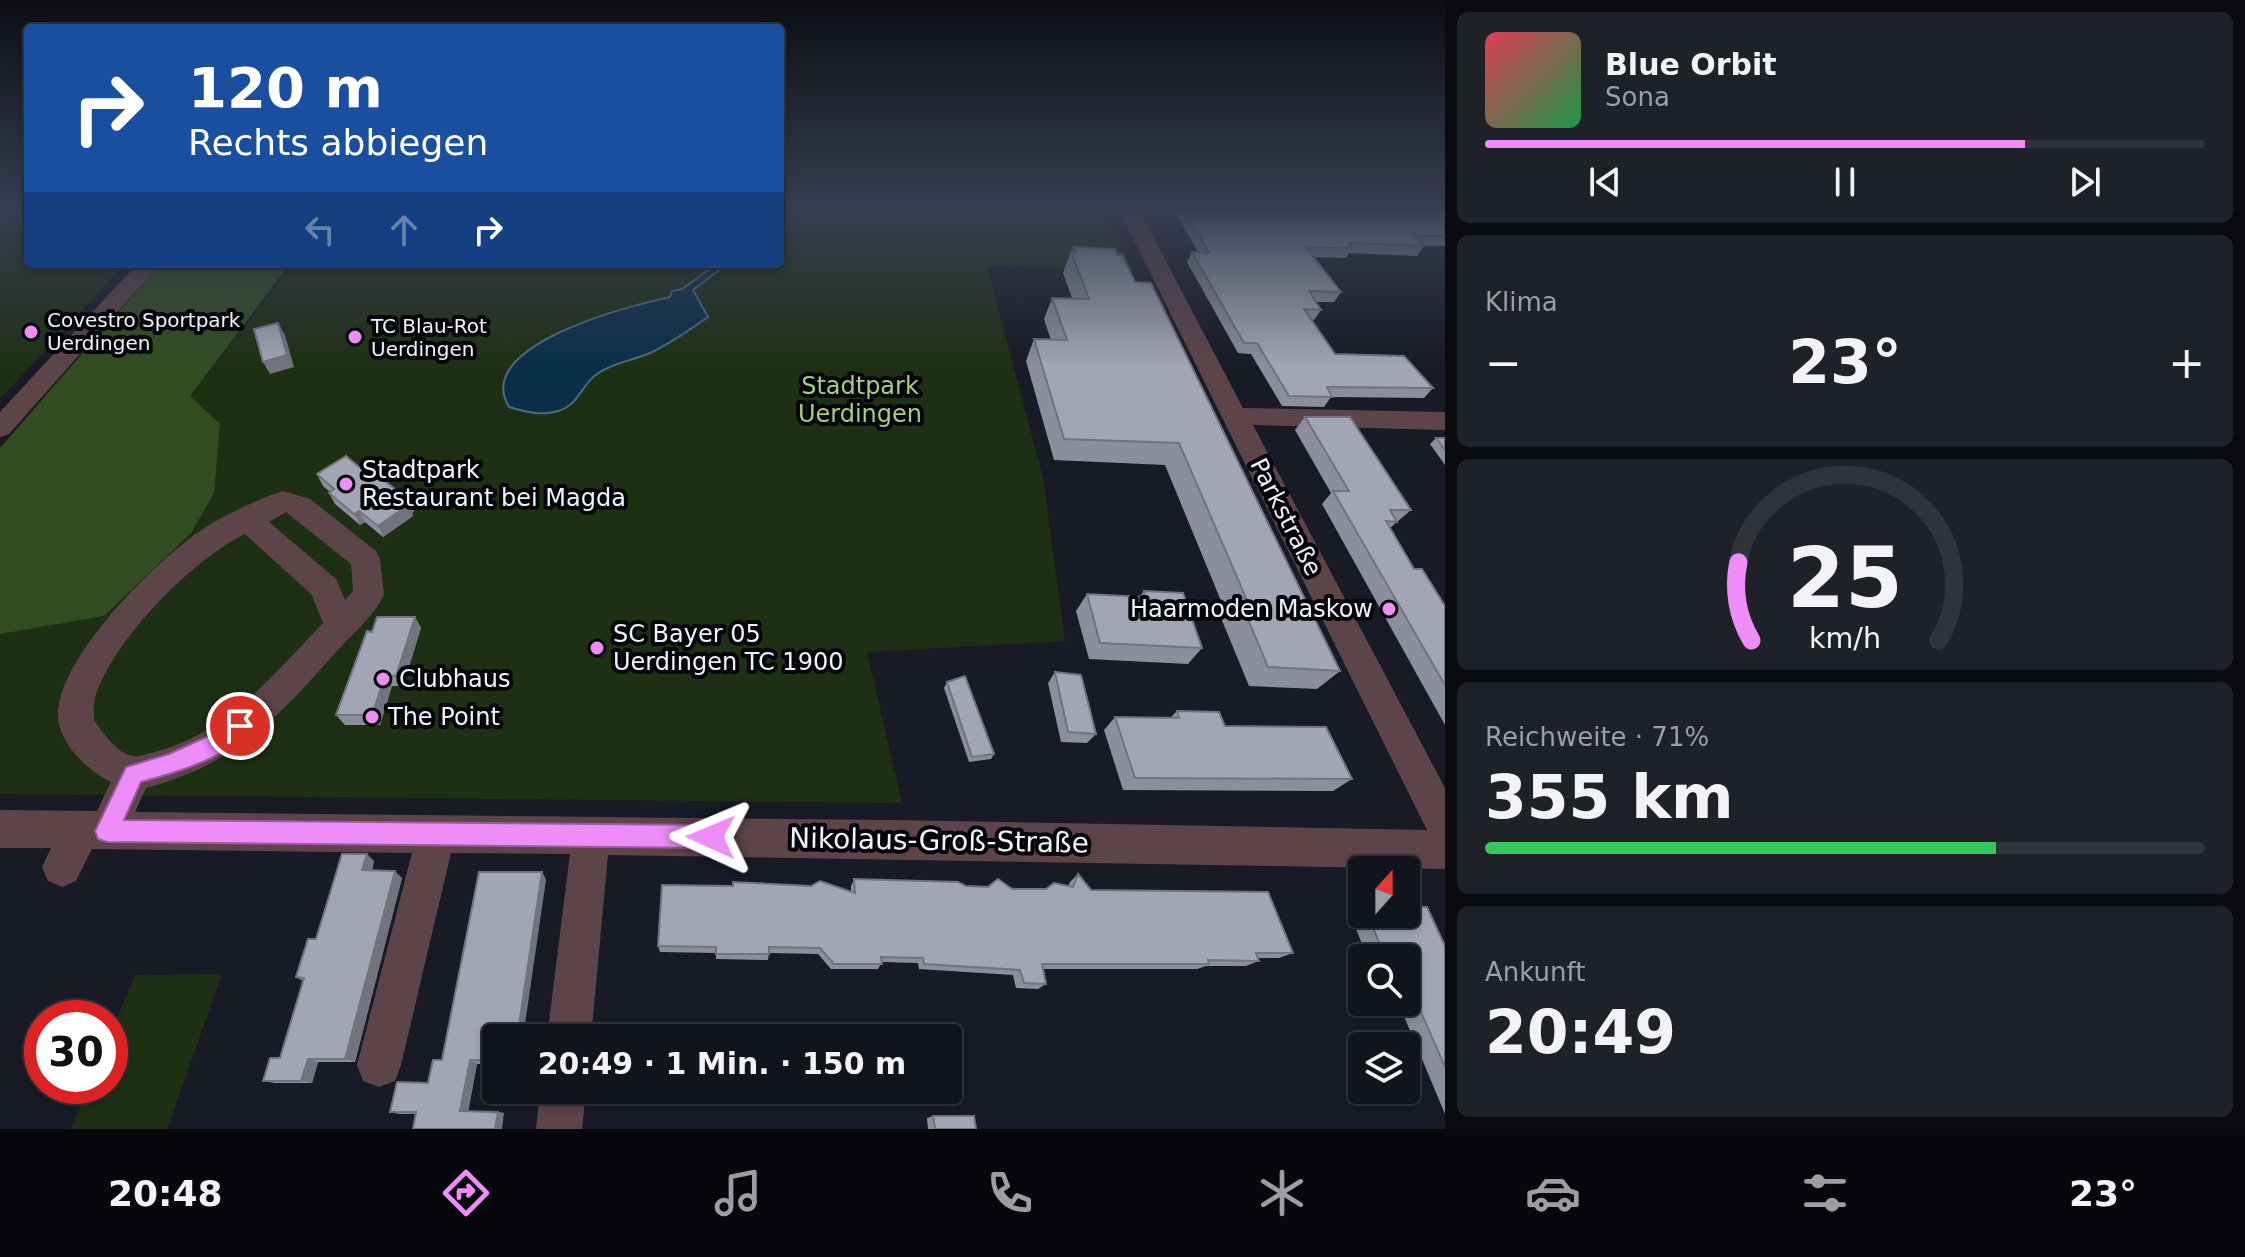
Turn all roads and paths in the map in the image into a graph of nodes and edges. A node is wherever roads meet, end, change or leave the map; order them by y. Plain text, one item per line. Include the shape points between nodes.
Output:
1 (1155, 261) edge
2 (145, 268) edge
3 (1234, 416) junction
4 (1445, 421) edge
5 (0, 428) edge
6 (248, 520) junction
7 (344, 623) junction
8 (134, 774) junction
9 (1445, 827) edge
10 (0, 829) edge
11 (94, 831) junction
12 (436, 834) junction
13 (591, 835) junction
14 (1445, 850) edge
15 (62, 867) dead end
16 (571, 1024) edge
17 (379, 1065) dead end
18 (562, 1104) edge
19 (559, 1129) edge

1 - 3 street, Parkstraße
2 - 5 street
3 - 4 street
3 - 9 street, Parkstraße
6 - 7 street via 325,588 335,615
6 - 7 street via 283,501 300,506 365,559 369,595
6 - 8 street via 211,538 147,595 113,631 78,695 76,723 89,743 109,763
7 - 8 street via 273,698 223,740 172,764
8 - 11 street
10 - 11 street, Nikolaus-Groß-Straße
11 - 12 street, Nikolaus-Groß-Straße
11 - 15 street
12 - 13 street, Nikolaus-Groß-Straße
12 - 17 street
13 - 14 street, Nikolaus-Groß-Straße
13 - 16 street
18 - 19 street

